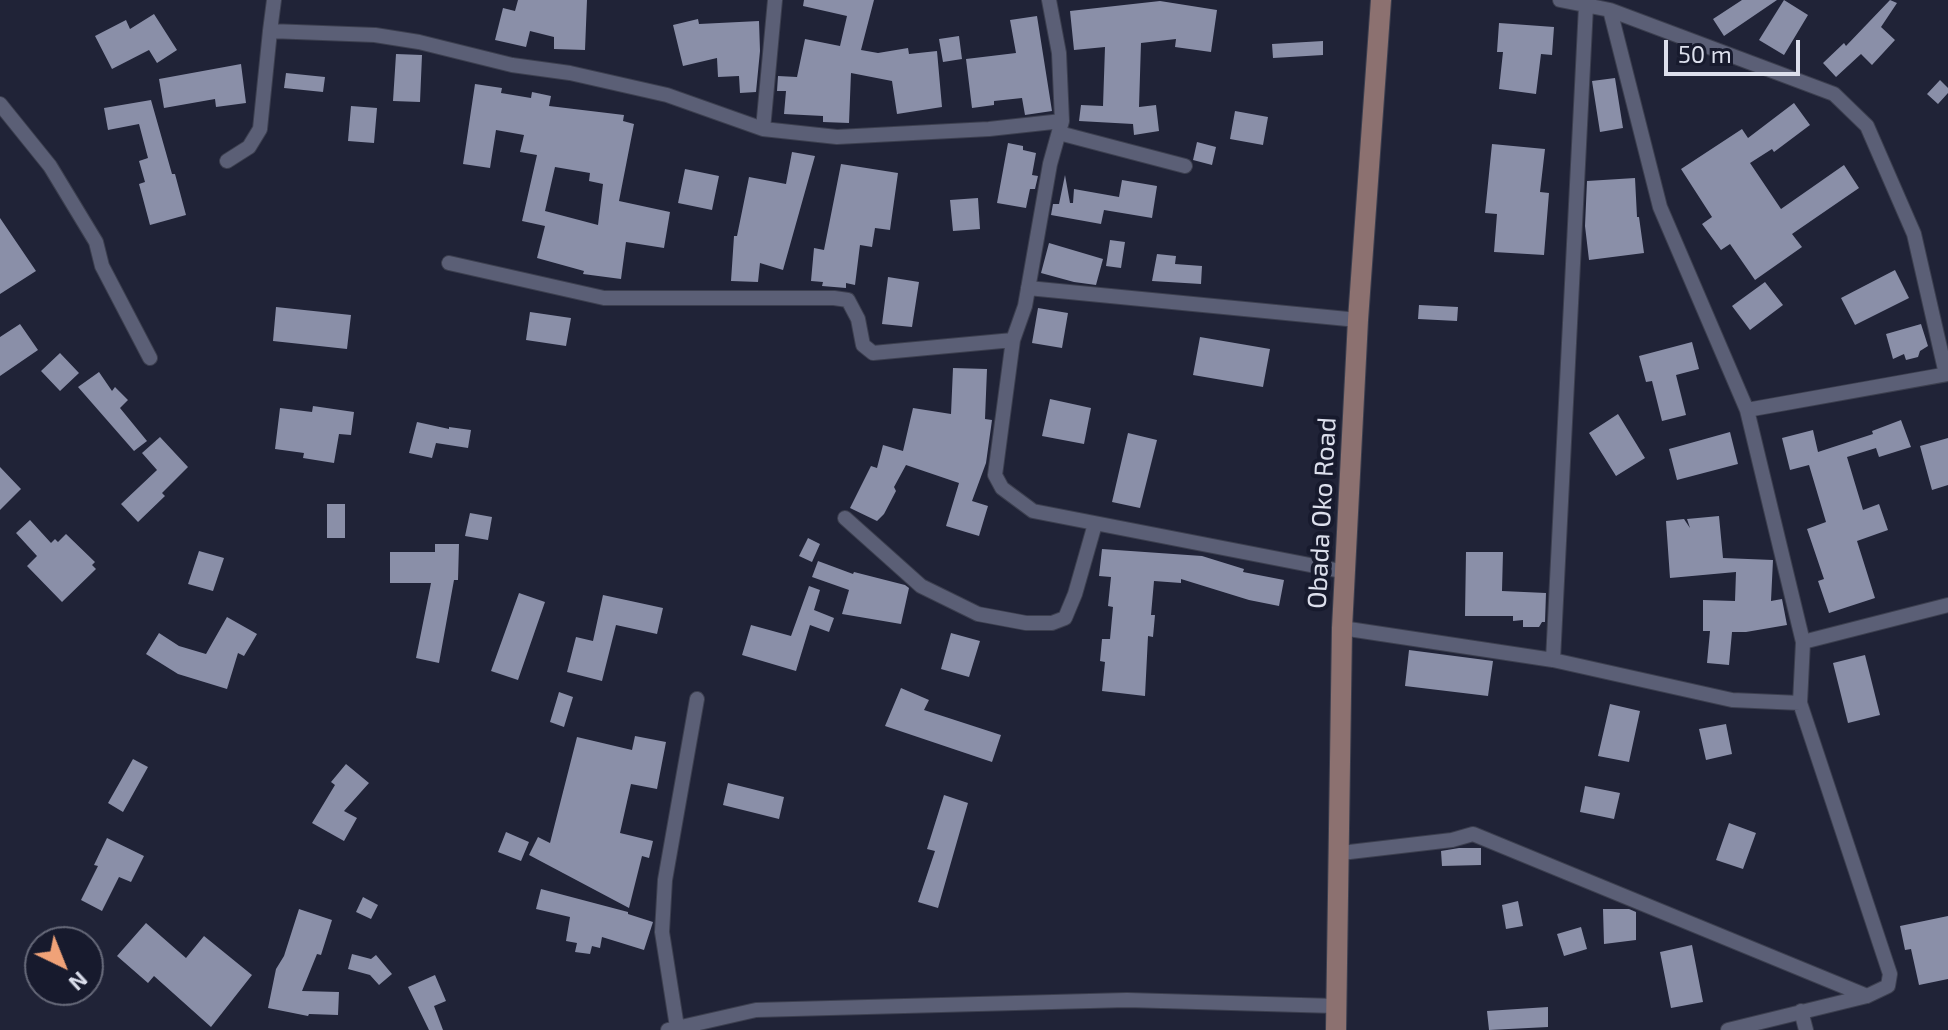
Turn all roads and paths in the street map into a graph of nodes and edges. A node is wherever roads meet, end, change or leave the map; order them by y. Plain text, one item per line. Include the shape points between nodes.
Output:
1 (274, 0) edge
2 (775, 0) edge
3 (1049, 0) edge
4 (1381, 0) edge
5 (1560, 0) edge
6 (1586, 6) junction
7 (1610, 10) junction
8 (270, 31) junction
9 (0, 104) edge
10 (1061, 127) junction
11 (763, 129) junction
12 (227, 161) dead end
13 (1185, 166) dead end
14 (449, 263) dead end
15 (1028, 288) junction
16 (1358, 320) junction
17 (1013, 340) junction
18 (150, 358) dead end
19 (1947, 374) edge
20 (1747, 410) junction
21 (845, 518) dead end
22 (1095, 524) junction
23 (1346, 572) junction
24 (1948, 605) edge
25 (1342, 628) junction
26 (1803, 642) junction
27 (1553, 660) junction
28 (697, 699) dead end
29 (1800, 703) junction
30 (1341, 853) junction
31 (1867, 996) junction
32 (1335, 1006) junction
33 (1801, 1011) junction
34 (673, 1028) edge
35 (1336, 1030) edge
36 (1728, 1030) edge
37 (1806, 1030) edge

1 - 8 street
2 - 11 street
3 - 10 street via 1059,53
4 - 16 main road, Obada Oko Road
5 - 6 street
6 - 7 street
6 - 27 street
7 - 19 street via 1834,94 1867,126 1914,234
7 - 20 street via 1660,207
8 - 11 street via 419,42 667,95
8 - 12 street via 260,129 249,147
9 - 18 street via 50,166 96,242 102,266
10 - 11 street via 837,137
10 - 13 street
10 - 15 street
14 - 17 street via 604,298 848,300 863,345 873,353
15 - 16 street
15 - 17 street
16 - 23 main road, Obada Oko Road
17 - 22 street via 995,475 1002,488 1033,511
19 - 20 street
20 - 26 street
21 - 22 street via 921,586 978,614 1026,623 1065,618
22 - 23 street
23 - 25 main road, Obada Oko Road
24 - 26 street
25 - 27 street
25 - 30 main road, Obada Oko Road
26 - 29 street
27 - 29 street via 1732,700
28 - 34 street via 665,880 662,932
29 - 31 street via 1890,974 1888,986
30 - 31 street via 1473,834
30 - 32 main road, Obada Oko Road
31 - 33 street
32 - 34 street via 1127,1000 756,1010
32 - 35 main road, Obada Oko Road
33 - 36 street
33 - 37 street

